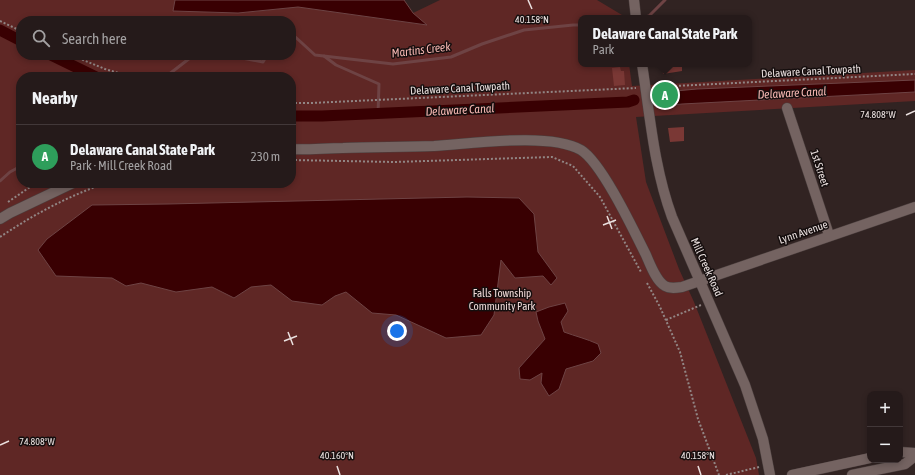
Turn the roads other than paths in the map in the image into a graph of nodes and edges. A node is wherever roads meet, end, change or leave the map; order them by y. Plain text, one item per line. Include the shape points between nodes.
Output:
1 (634, 0) edge
2 (636, 15) edge
3 (642, 67) edge
4 (787, 108) dead end
5 (296, 149) edge
6 (62, 188) edge
7 (915, 206) edge
8 (0, 220) edge
9 (829, 236) junction
10 (700, 280) junction
11 (903, 452) edge
12 (915, 454) edge
13 (867, 459) edge
14 (769, 470) edge
15 (792, 475) edge
16 (852, 475) edge

1 - 2 street
3 - 10 street, Mill Creek Road via 661,185 672,218
4 - 9 street, 1st Street
5 - 10 street, Lynn Avenue via 434,146 502,141 543,141 569,145 589,156 596,166 661,283 675,289
6 - 8 street
7 - 9 street, Lynn Avenue
9 - 10 street, Lynn Avenue
10 - 14 street, Mill Creek Road via 746,385
11 - 12 street
12 - 16 street via 905,464
13 - 15 street

